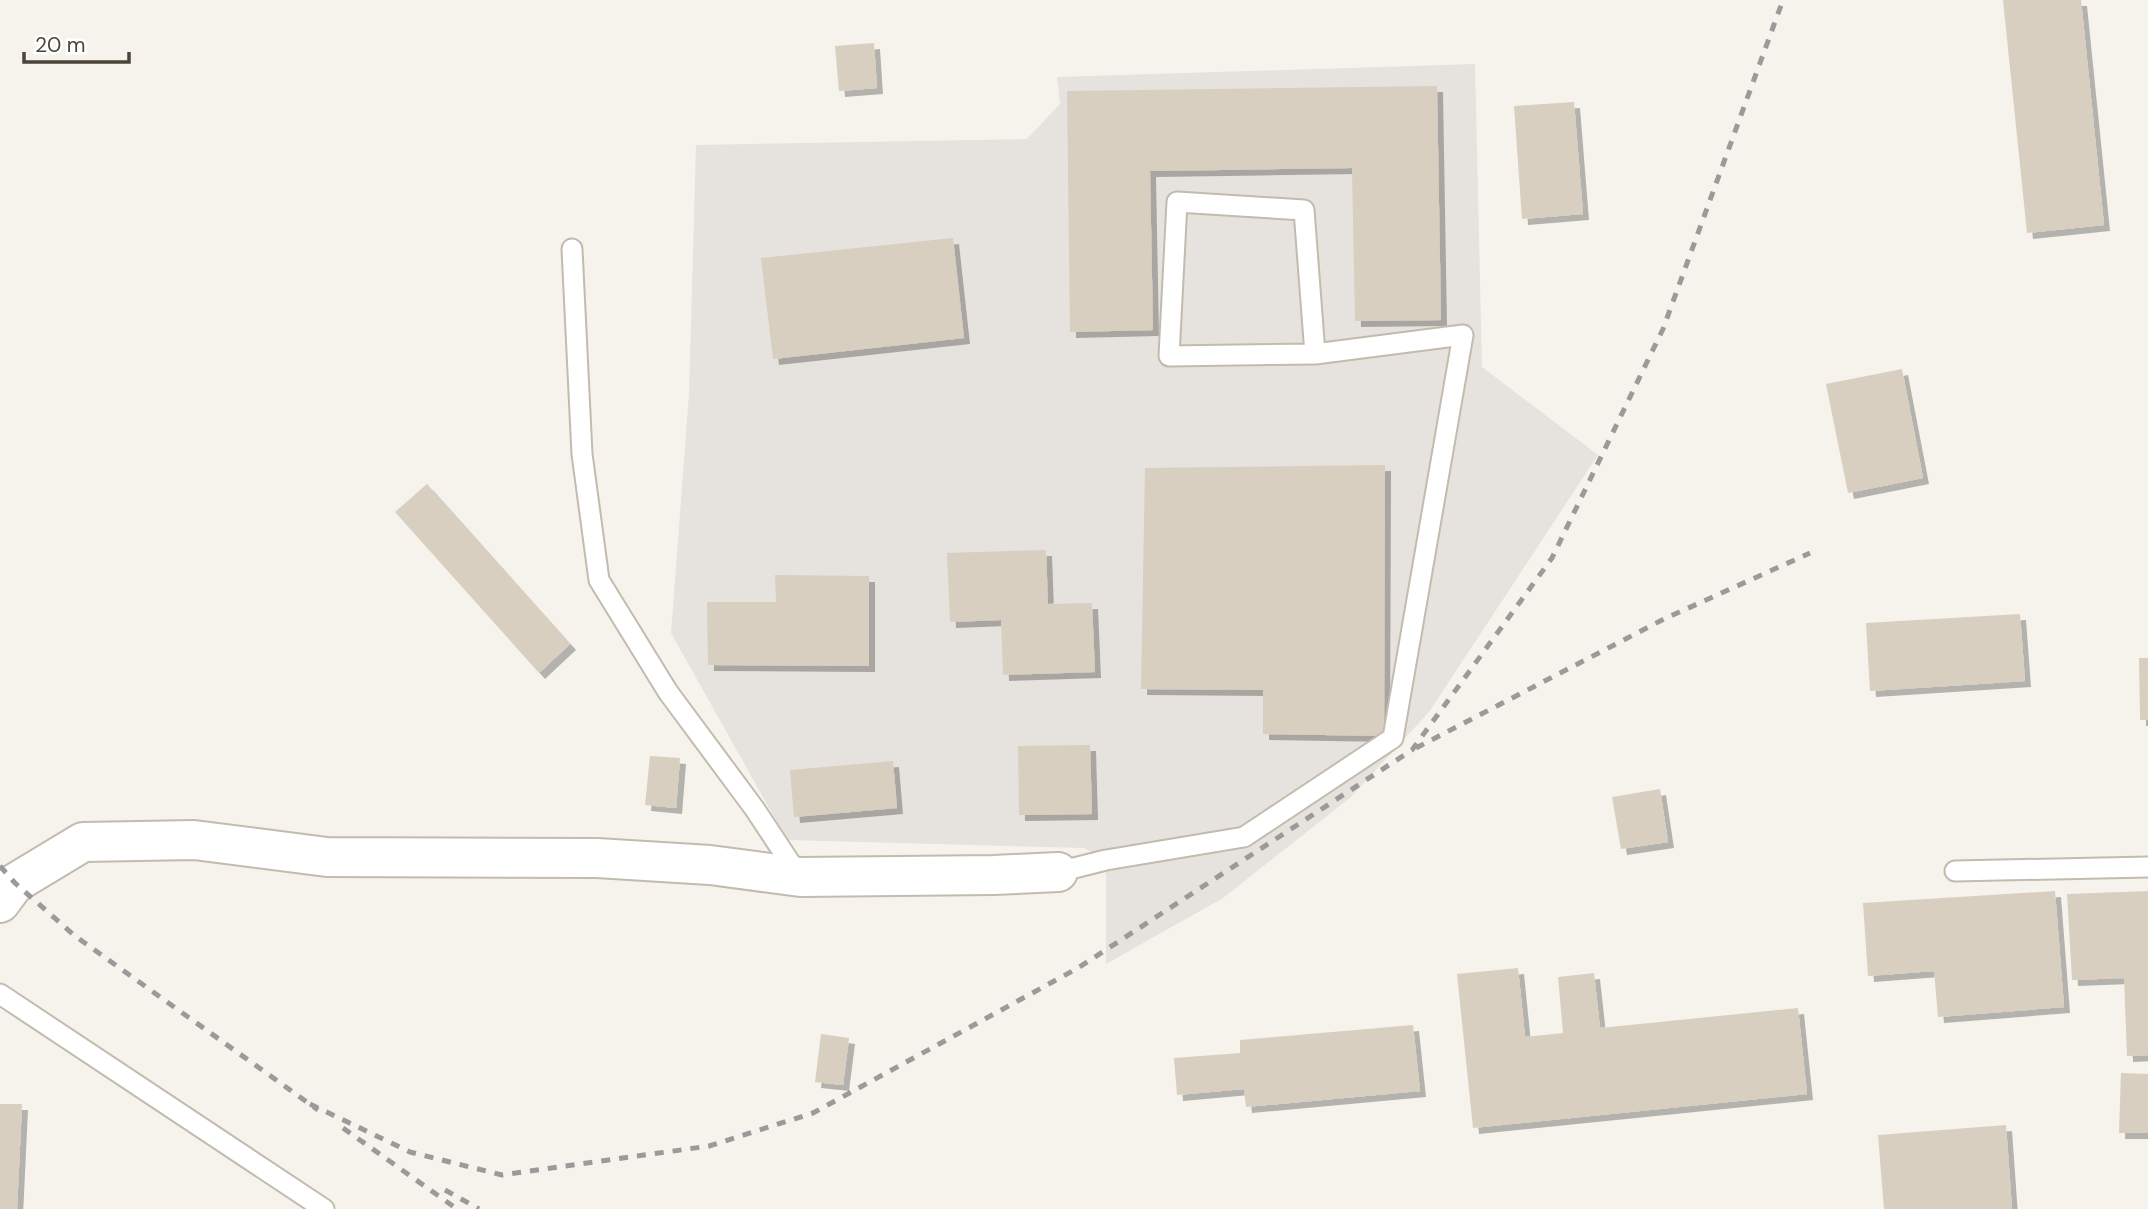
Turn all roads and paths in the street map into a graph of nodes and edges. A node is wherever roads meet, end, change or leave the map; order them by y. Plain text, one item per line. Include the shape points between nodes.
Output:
1 (572, 249) dead end
2 (1315, 354) junction
3 (2148, 867) edge
4 (1955, 871) dead end
5 (1058, 872) joint
6 (800, 877) junction
7 (0, 902) edge
8 (0, 994) edge
9 (324, 1209) edge

1 - 6 lane via 582,454 599,580 668,692
2 - 2 lane via 1304,210 1177,202 1168,356
2 - 5 lane via 1463,335 1393,738 1244,837
3 - 4 lane
5 - 6 street
6 - 7 street via 710,865 597,858 327,857 194,840 83,842 15,883
8 - 9 lane

